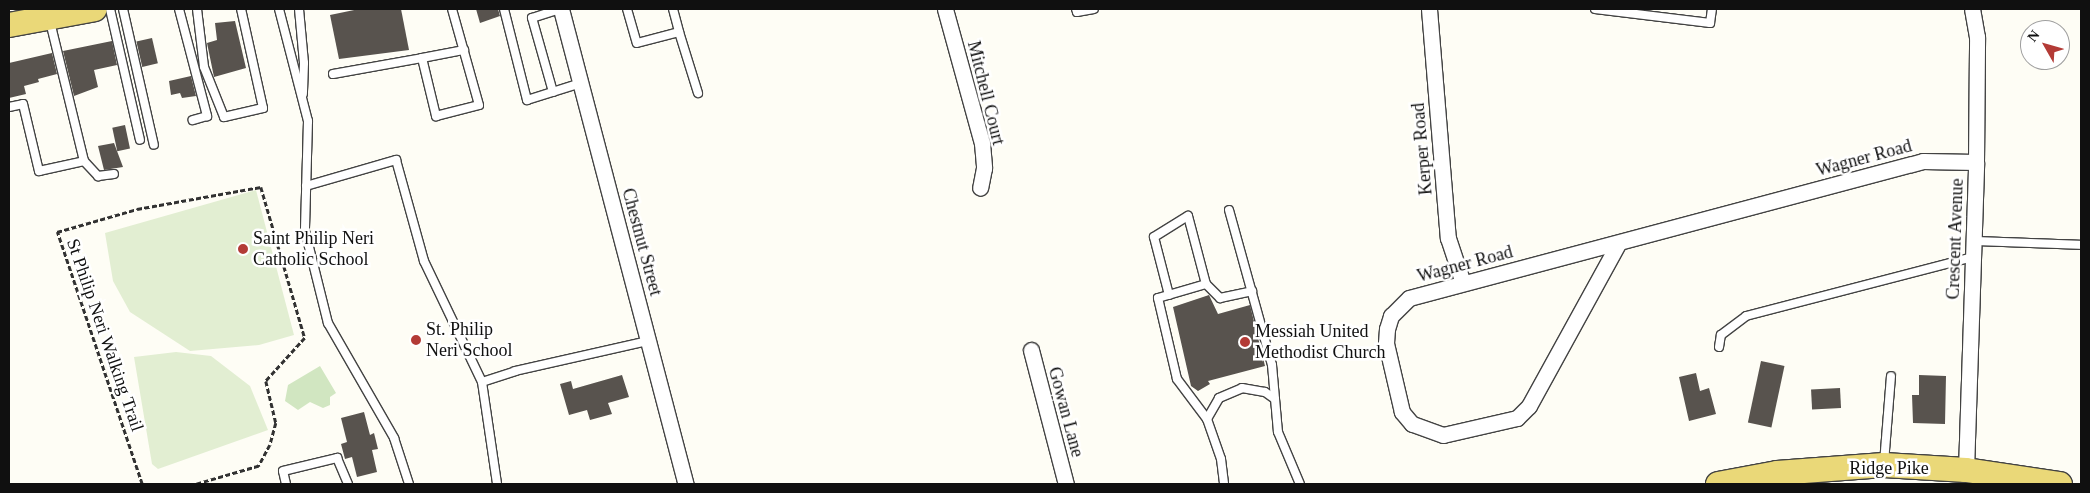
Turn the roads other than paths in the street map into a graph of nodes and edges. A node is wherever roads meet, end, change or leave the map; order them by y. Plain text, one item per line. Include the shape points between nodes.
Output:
1 (94, 9) edge
2 (110, 9) edge
3 (123, 9) edge
4 (179, 9) edge
5 (197, 9) edge
6 (241, 9) edge
7 (278, 9) edge
8 (299, 9) edge
9 (452, 9) edge
10 (504, 9) edge
11 (560, 9) edge
12 (627, 9) edge
13 (673, 9) edge
14 (945, 9) edge
15 (1076, 9) edge
16 (1094, 9) edge
17 (1428, 9) edge
18 (1595, 9) edge
19 (1712, 9) edge
20 (1972, 9) edge
21 (1625, 10) edge
22 (39, 15) edge
23 (9, 25) edge
24 (679, 32) junction
25 (464, 50) junction
26 (422, 58) junction
27 (333, 74) dead end
28 (581, 83) junction
29 (553, 92) junction
30 (698, 93) dead end
31 (302, 100) junction
32 (9, 107) edge
33 (193, 120) dead end
34 (140, 140) dead end
35 (154, 145) dead end
36 (84, 161) junction
37 (1976, 162) junction
38 (114, 174) dead end
39 (306, 186) junction
40 (980, 188) dead end
41 (1230, 210) dead end
42 (1973, 241) junction
43 (1618, 244) junction
44 (2081, 246) edge
45 (1973, 257) junction
46 (1463, 283) junction
47 (1206, 284) junction
48 (1252, 291) junction
49 (1169, 295) junction
50 (648, 341) junction
51 (1719, 347) dead end
52 (1031, 350) dead end
53 (1891, 376) dead end
54 (482, 382) junction
55 (1275, 399) junction
56 (1207, 419) junction
57 (1884, 465) junction
58 (1971, 473) junction
59 (1810, 477) edge
60 (286, 484) edge
61 (348, 484) edge
62 (409, 484) edge
63 (497, 484) edge
64 (686, 484) edge
65 (1066, 484) edge
66 (1224, 484) edge
67 (1300, 484) edge
68 (1718, 484) edge
69 (2060, 484) edge

1 - 22 main road
2 - 34 lane
3 - 35 lane
4 - 33 lane via 207,116
5 - 6 lane via 204,66 224,117 263,108
7 - 31 lane
8 - 31 lane via 304,63
9 - 25 lane
10 - 29 lane via 526,100
11 - 28 street, Chestnut Street
11 - 29 lane via 532,18
12 - 24 lane via 637,43
13 - 24 lane
14 - 40 street, Mitchell Court via 982,143 984,168
15 - 16 lane via 1077,12
17 - 46 street, Kerper Road via 1448,238
18 - 21 lane
19 - 21 lane via 1710,23
20 - 37 street, Crescent Avenue via 1977,37
22 - 23 main road
22 - 36 lane
24 - 30 lane
25 - 26 lane
25 - 26 lane via 479,105 436,116
26 - 27 lane
28 - 29 lane
28 - 50 street, Chestnut Street
31 - 39 lane via 308,121
32 - 36 lane via 23,104 39,170
36 - 38 lane via 98,176
37 - 42 street, Crescent Avenue
37 - 43 street, Wagner Road via 1923,161
39 - 54 lane via 396,160 424,261
39 - 62 lane via 305,231 328,323 394,438
41 - 48 lane
42 - 44 lane
42 - 45 street, Crescent Avenue
43 - 46 street, Wagner Road
43 - 46 street, Wagner Road via 1529,406 1517,418 1502,424 1443,435 1412,424 1402,412 1386,343 1387,328 1391,316 1409,298
45 - 51 lane via 1746,316 1721,335
45 - 58 street, Crescent Avenue
47 - 48 lane via 1220,298
47 - 49 lane
47 - 49 lane via 1188,216 1154,236
48 - 55 lane via 1272,365
49 - 56 lane via 1158,298 1176,379
50 - 54 lane via 514,371
50 - 64 street, Chestnut Street
52 - 65 street, Gowan Lane
53 - 57 lane
54 - 63 lane
55 - 56 lane via 1254,388 1236,390 1220,398
55 - 67 lane via 1278,432
56 - 66 lane via 1221,459
57 - 58 main road, Ridge Pike
57 - 59 main road, Ridge Pike
58 - 69 main road, Ridge Pike
59 - 68 main road, Ridge Pike
60 - 61 lane via 283,471 337,458

